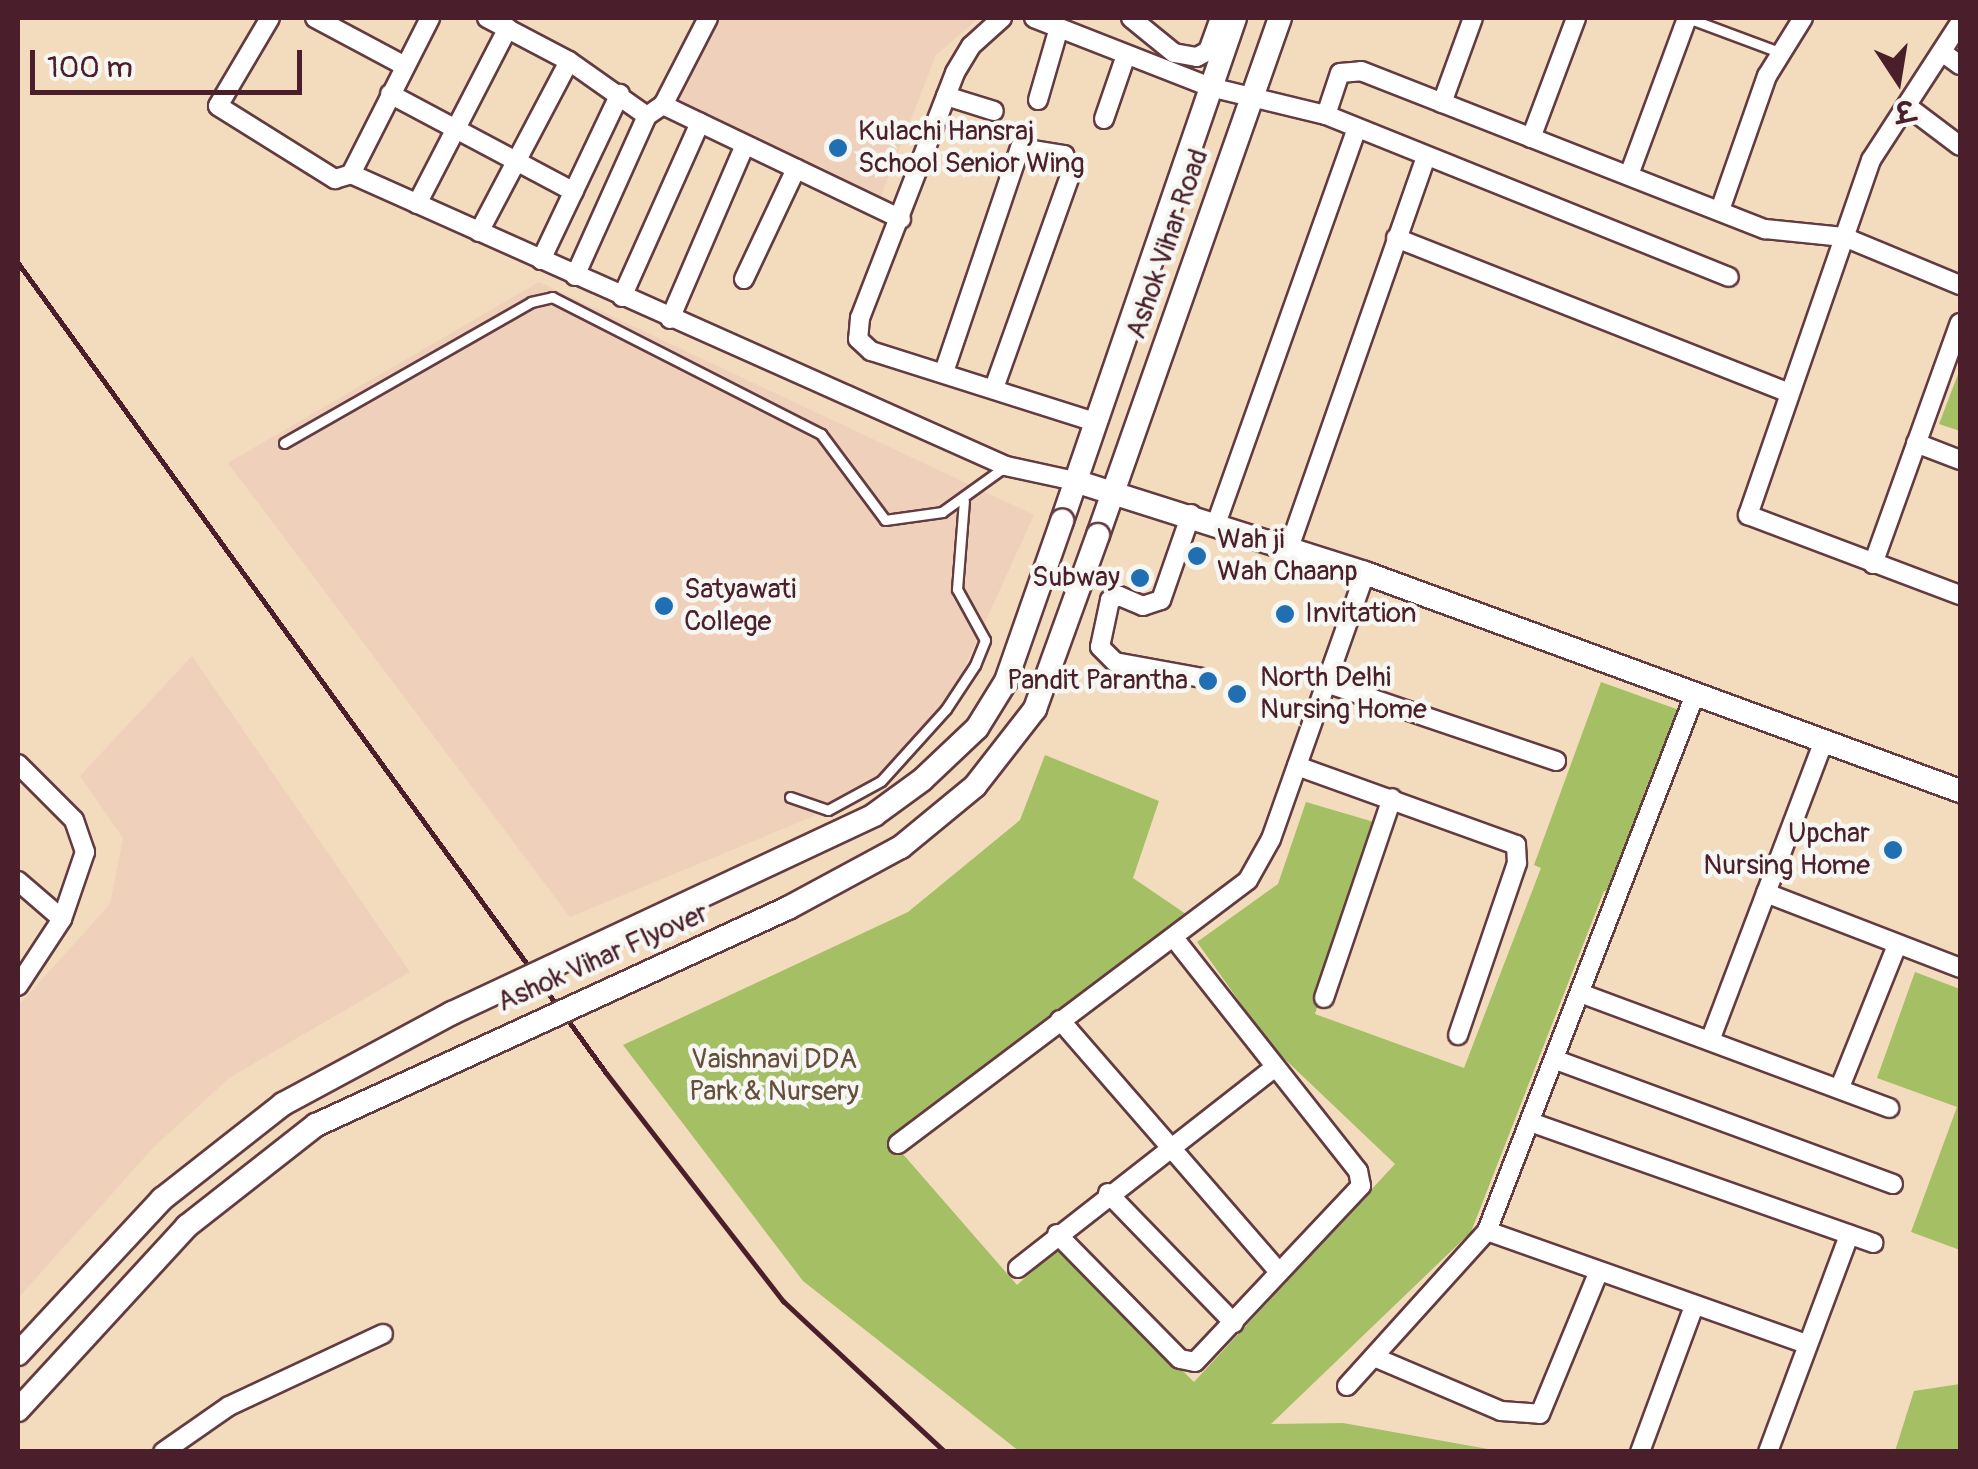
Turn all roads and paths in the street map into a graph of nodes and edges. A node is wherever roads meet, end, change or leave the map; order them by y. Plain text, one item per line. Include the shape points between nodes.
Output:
1 (270, 18) edge
2 (314, 18) edge
3 (430, 18) edge
4 (487, 18) edge
5 (708, 18) edge
6 (1002, 18) edge
7 (1034, 18) edge
8 (1132, 18) edge
9 (1220, 18) edge
10 (1235, 18) edge
11 (1280, 18) edge
12 (1473, 18) edge
13 (1576, 18) edge
14 (1686, 18) edge
15 (1803, 18) edge
16 (1960, 23) edge
17 (508, 28) junction
18 (1058, 31) junction
19 (1779, 52) junction
20 (1942, 52) junction
21 (1124, 58) junction
22 (569, 61) junction
23 (1960, 65) edge
24 (404, 66) junction
25 (1210, 87) junction
26 (390, 94) junction
27 (620, 94) junction
28 (946, 96) junction
29 (1251, 99) junction
30 (1038, 100) dead end
31 (1442, 103) junction
32 (664, 105) junction
33 (1907, 106) junction
34 (994, 111) dead end
35 (1326, 115) junction
36 (648, 116) junction
37 (1104, 120) dead end
38 (700, 123) junction
39 (454, 128) junction
40 (1357, 128) junction
41 (1532, 138) junction
42 (745, 144) junction
43 (1960, 146) edge
44 (1426, 157) junction
45 (513, 160) junction
46 (796, 169) junction
47 (351, 174) junction
48 (1630, 175) junction
49 (574, 192) junction
50 (417, 204) junction
51 (1720, 210) junction
52 (901, 218) junction
53 (479, 232) junction
54 (1844, 237) junction
55 (1396, 238) junction
56 (540, 260) junction
57 (576, 276) junction
58 (1728, 277) dead end
59 (744, 279) dead end
60 (1960, 285) edge
61 (622, 297) junction
62 (670, 319) junction
63 (1960, 323) edge
64 (944, 372) junction
65 (994, 388) junction
66 (1790, 393) junction
67 (1095, 422) junction
68 (284, 443) dead end
69 (1916, 443) junction
70 (1960, 460) edge
71 (1006, 466) junction
72 (1075, 480) junction
73 (1113, 491) junction
74 (964, 500) junction
75 (1191, 514) junction
76 (1216, 524) junction
77 (1289, 548) junction
78 (1873, 564) junction
79 (1365, 573) junction
80 (1960, 595) edge
81 (1208, 679) dead end
82 (1326, 682) junction
83 (1696, 692) junction
84 (1824, 740) junction
85 (1556, 761) dead end
86 (18, 764) edge
87 (1297, 766) junction
88 (1960, 791) edge
89 (790, 796) dead end
90 (1392, 798) junction
91 (18, 881) edge
92 (1766, 893) junction
93 (62, 919) junction
94 (1174, 938) junction
95 (1896, 945) junction
96 (1960, 968) edge
97 (18, 986) edge
98 (1580, 993) junction
99 (1324, 998) dead end
100 (1060, 1020) junction
101 (1458, 1036) dead end
102 (1711, 1038) junction
103 (1556, 1060) junction
104 (1274, 1069) junction
105 (1840, 1087) junction
106 (1889, 1108) dead end
107 (1533, 1123) junction
108 (898, 1144) dead end
109 (1164, 1148) junction
110 (1894, 1184) dead end
111 (1108, 1193) junction
112 (1487, 1231) junction
113 (1057, 1234) junction
114 (1848, 1235) junction
115 (1874, 1243) dead end
116 (1018, 1268) dead end
117 (1279, 1272) junction
118 (1598, 1273) junction
119 (1693, 1309) junction
120 (1234, 1323) junction
121 (382, 1334) dead end
122 (1806, 1344) junction
123 (18, 1354) edge
124 (1374, 1357) junction
125 (1348, 1386) dead end
126 (18, 1410) edge
127 (163, 1452) edge
128 (1640, 1452) edge
129 (1768, 1452) edge

1 - 47 street via 218,106 330,178
2 - 24 street
3 - 24 street
4 - 17 street
5 - 32 street
6 - 28 street via 963,56
7 - 18 street
8 - 9 street via 1174,53 1196,57 1208,51
10 - 25 main road, Ashok Vihar Road
11 - 29 main road, Ashok Vihar Road
12 - 31 street
13 - 41 street
14 - 19 lane
14 - 48 street
15 - 19 street
16 - 20 street
17 - 22 street
17 - 39 street
18 - 21 street
18 - 30 street
19 - 51 street
20 - 23 street
20 - 33 street
21 - 25 street
21 - 37 street
22 - 27 street
22 - 45 street
24 - 26 street
25 - 29 street
25 - 67 main road, Ashok Vihar Road
26 - 39 street
26 - 47 street
27 - 36 street
27 - 49 street
28 - 34 street
28 - 52 street
29 - 35 street
29 - 73 main road, Ashok Vihar Road
31 - 35 street via 1348,70 1334,84
31 - 41 street
32 - 36 street
32 - 38 street
33 - 43 street
33 - 54 street via 1871,160
35 - 40 street
36 - 57 street
38 - 42 street
38 - 61 street
39 - 45 street
39 - 50 street
40 - 44 street
40 - 76 street
41 - 48 street
42 - 46 street
42 - 62 street
44 - 55 street
44 - 58 street
45 - 49 street
45 - 53 street
46 - 52 street
46 - 59 street
47 - 50 street
48 - 51 street
49 - 56 street
50 - 53 street
51 - 54 street via 1765,229
52 - 64 street via 860,318 858,339 872,351
53 - 56 street
54 - 60 street
54 - 66 street
55 - 66 street
55 - 77 street
56 - 57 street
57 - 61 street
61 - 62 street
62 - 71 street
63 - 69 street
64 - 65 street
64 - 65 street via 1020,148 1064,155 1071,173
65 - 67 street
66 - 78 street via 1748,515
67 - 72 main road, Ashok Vihar Road
68 - 74 lane via 531,302 552,297 821,434 884,520 920,520
69 - 70 street
69 - 78 street
71 - 72 street
71 - 74 lane
72 - 73 main road
72 - 123 main road, Ashok Vihar Flyover, bridge via 1000,691 977,728 922,780 874,815 452,1013 283,1104 162,1200
73 - 75 main road
73 - 126 main road, Ashok Vihar Flyover, bridge via 1035,709 974,786 901,847 804,901 316,1126 187,1226
74 - 89 lane via 958,589 984,640 975,664 946,709 880,781 828,810
75 - 76 main road
75 - 81 street via 1161,600 1143,606 1119,596 1110,600 1100,647 1115,662
76 - 77 main road
77 - 79 main road
78 - 80 street
79 - 82 street
79 - 83 main road
82 - 85 street
82 - 87 street
83 - 84 main road
83 - 98 street
84 - 88 main road
84 - 92 street
86 - 93 street via 83,835 82,874
87 - 90 street
87 - 94 street via 1262,861 1234,894
90 - 99 street
90 - 101 street via 1506,838 1519,852
91 - 93 street
92 - 95 street
92 - 102 street
93 - 97 street
94 - 100 street
94 - 104 street
95 - 96 street
95 - 105 street
98 - 102 street
98 - 103 street
100 - 108 street
100 - 109 street
102 - 105 street
103 - 107 street
103 - 110 street
104 - 109 street
104 - 117 street via 1362,1179
105 - 106 street
107 - 112 street
107 - 114 street
109 - 111 street
109 - 117 street
111 - 113 street
111 - 120 street
112 - 118 street
112 - 124 street
113 - 116 street
113 - 120 street via 1180,1359 1202,1358
114 - 115 street
114 - 122 street
117 - 120 street
118 - 119 street
118 - 124 street via 1540,1414 1501,1411
119 - 122 street
119 - 128 street
121 - 127 street via 229,1406
122 - 129 street
124 - 125 street

